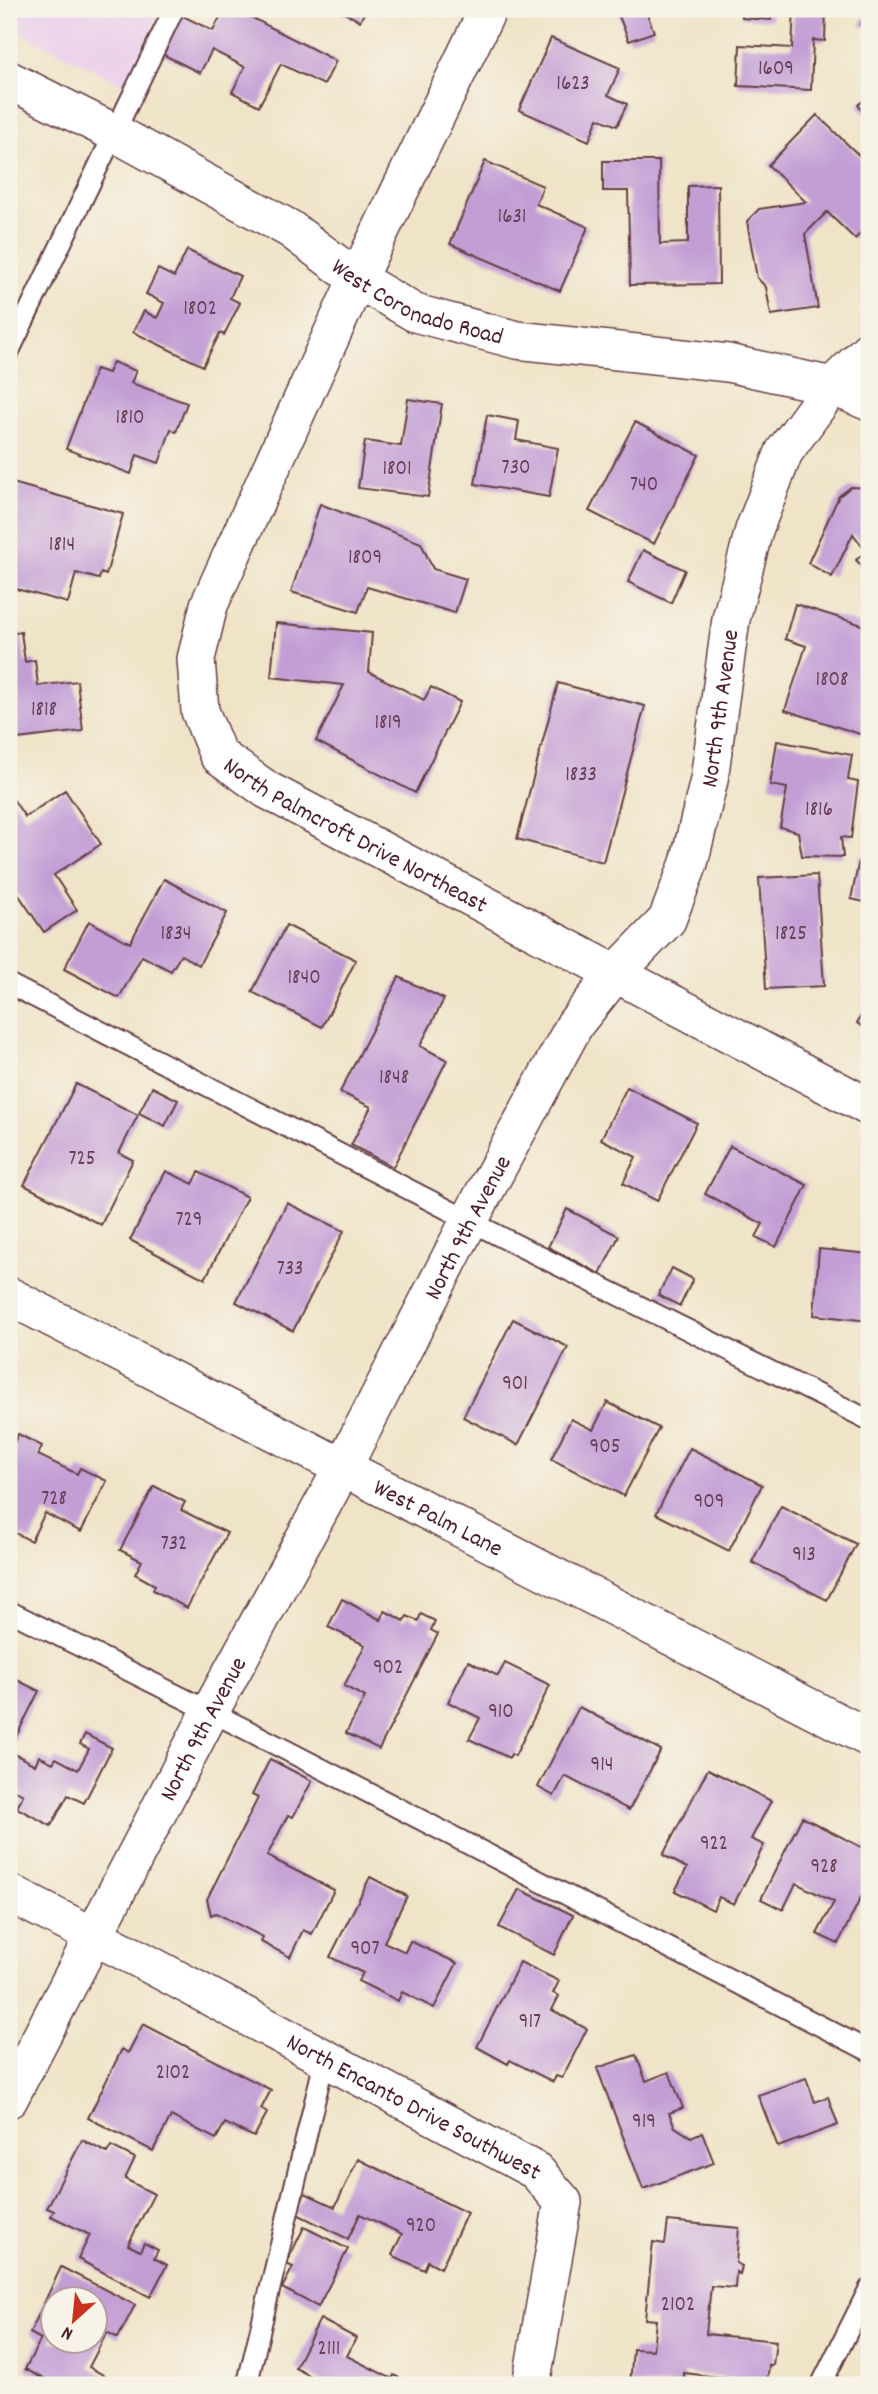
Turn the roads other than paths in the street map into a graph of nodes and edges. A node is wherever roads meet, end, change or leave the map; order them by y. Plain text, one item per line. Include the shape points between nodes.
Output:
1 (174, 9) edge
2 (488, 9) edge
3 (9, 80) edge
4 (114, 133) junction
5 (357, 279) junction
6 (869, 351) edge
7 (9, 352) edge
8 (832, 386) junction
9 (869, 402) edge
10 (615, 974) junction
11 (9, 984) edge
12 (869, 1107) edge
13 (469, 1221) junction
14 (9, 1296) edge
15 (869, 1420) edge
16 (343, 1467) junction
17 (9, 1611) edge
18 (210, 1712) junction
19 (869, 1738) edge
20 (9, 1893) edge
21 (93, 1935) junction
22 (869, 2051) edge
23 (325, 2058) junction
24 (9, 2099) edge
25 (869, 2289) edge
26 (247, 2385) edge
27 (531, 2385) edge
28 (821, 2385) edge

1 - 4 lane
2 - 5 street, North Palmcroft Drive Northeast
3 - 4 street, West Coronado Road
4 - 5 street, West Coronado Road via 290,229
4 - 7 lane
5 - 8 street, West Coronado Road via 415,313 517,340 728,363
5 - 10 street, North Palmcroft Drive Northeast via 208,605 196,659 200,711 218,755 267,790
6 - 8 street, North 9th Avenue
8 - 9 street, West Coronado Road
8 - 10 street, North 9th Avenue via 784,452 754,530 731,619 709,780 689,863 667,920
10 - 12 street, North Palmcroft Drive Northeast
10 - 13 street, North 9th Avenue via 575,1024
11 - 13 lane
13 - 15 lane
13 - 16 street, North 9th Avenue
14 - 16 street, West Palm Lane
16 - 18 street, North 9th Avenue
16 - 19 street, West Palm Lane
17 - 18 lane
18 - 21 street, North 9th Avenue
18 - 22 lane
20 - 21 street, North Encanto Drive Southwest
21 - 23 street, North Encanto Drive Southwest
21 - 24 street, North 9th Avenue
23 - 26 lane
23 - 27 street, North Encanto Drive Southwest via 536,2171 563,2202
25 - 28 lane

